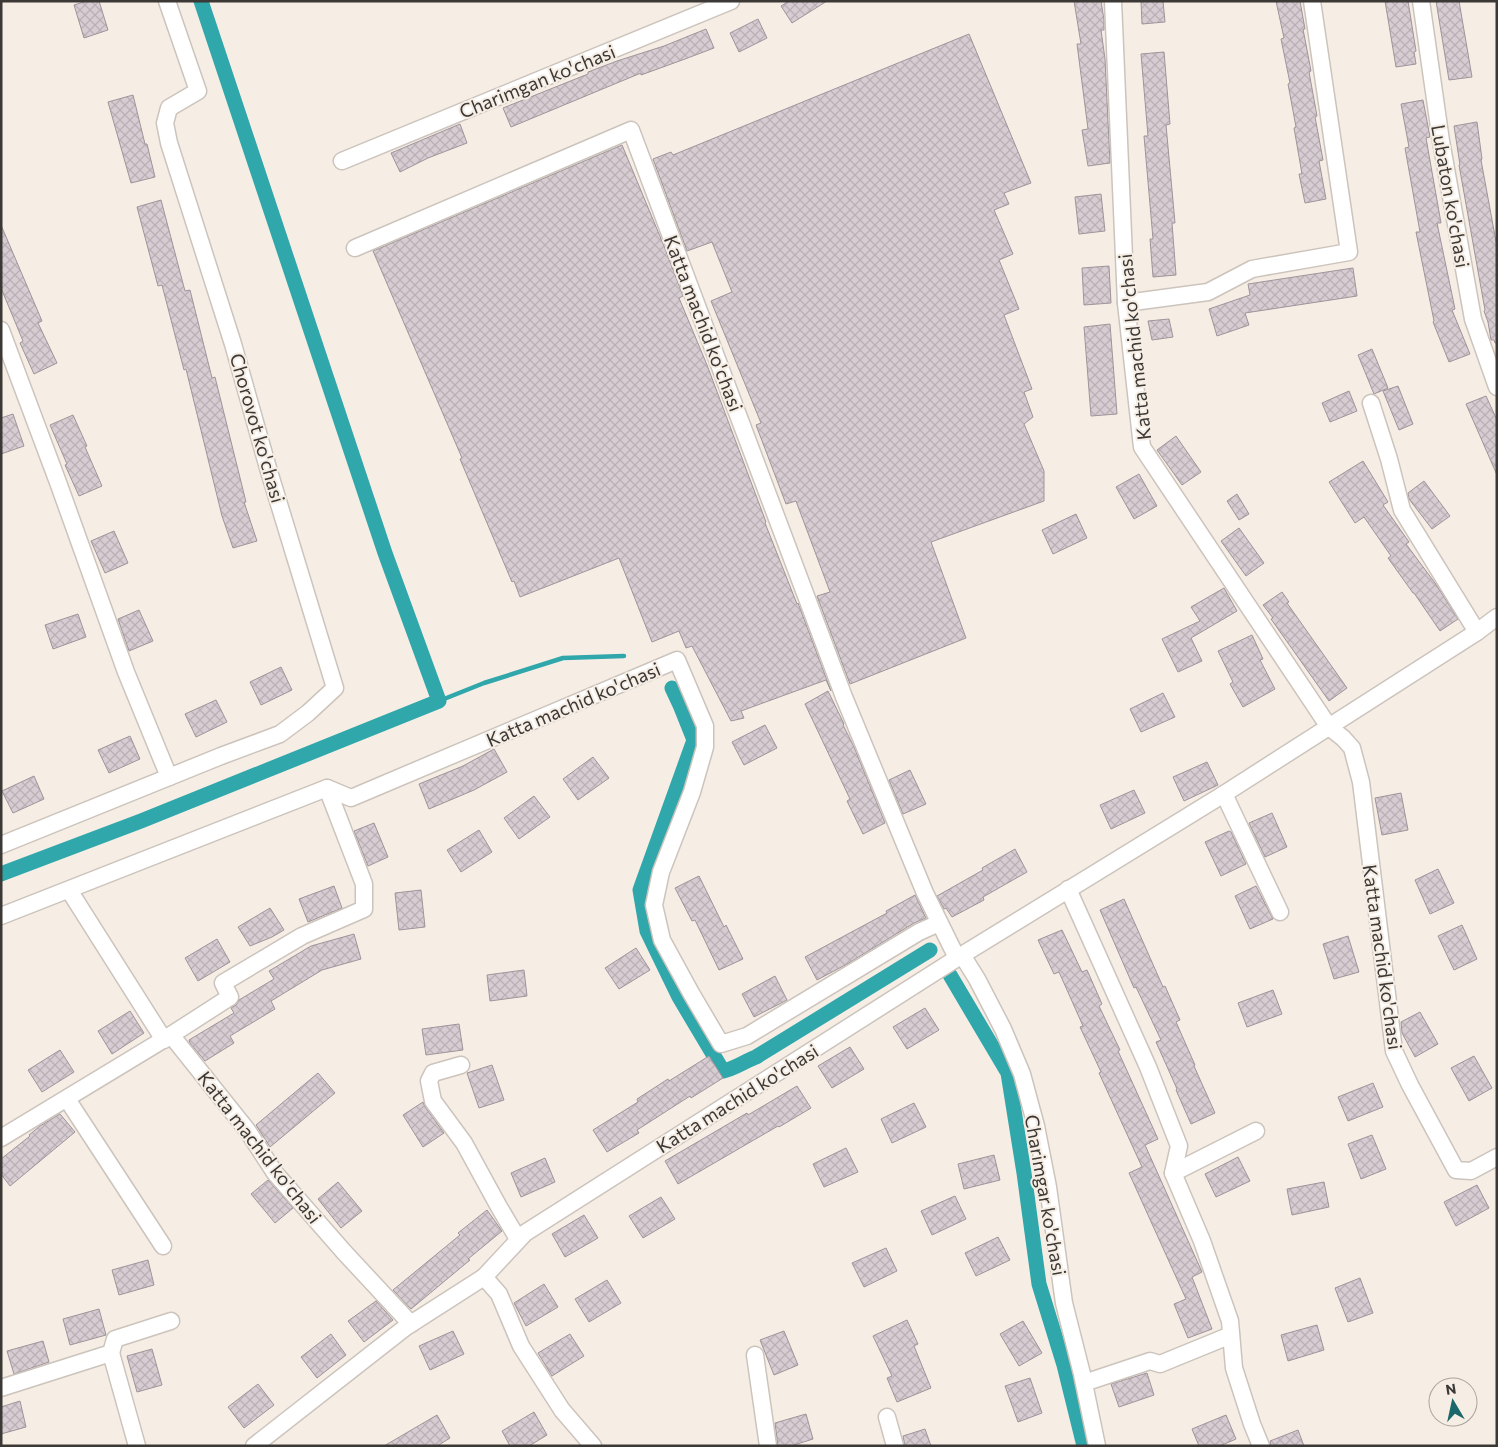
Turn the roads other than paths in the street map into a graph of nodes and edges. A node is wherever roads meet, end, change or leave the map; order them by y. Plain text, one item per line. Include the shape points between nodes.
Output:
1 (167, 1) edge
2 (731, 1) edge
3 (1113, 1) edge
4 (1312, 1) edge
5 (1421, 1) edge
6 (342, 161) dead end
7 (355, 248) dead end
8 (1126, 303) junction
9 (1, 330) edge
10 (1497, 387) edge
11 (1371, 403) dead end
12 (1497, 617) edge
13 (1476, 632) junction
14 (1329, 727) junction
15 (169, 777) junction
16 (327, 788) junction
17 (1224, 794) junction
18 (3, 839) edge
19 (1068, 889) junction
20 (69, 890) junction
21 (1280, 912) dead end
22 (1, 916) edge
23 (939, 923) junction
24 (959, 957) junction
25 (168, 1038) junction
26 (461, 1064) dead end
27 (66, 1099) junction
28 (1256, 1131) dead end
29 (1, 1138) edge
30 (1497, 1157) edge
31 (1173, 1174) junction
32 (518, 1239) junction
33 (162, 1246) dead end
34 (484, 1277) junction
35 (171, 1321) dead end
36 (411, 1324) junction
37 (1232, 1335) junction
38 (111, 1353) junction
39 (755, 1355) dead end
40 (1084, 1383) junction
41 (1, 1388) edge
42 (887, 1417) dead end
43 (136, 1446) edge
44 (254, 1446) edge
45 (593, 1446) edge
46 (768, 1446) edge
47 (895, 1446) edge
48 (1098, 1446) edge
49 (1261, 1446) edge

1 - 15 street, Chorovot ko'chasi via 198,92 169,108 165,123 169,143 233,344 335,688 308,714 280,734
2 - 6 street, Charimgan ko'chasi
3 - 8 street, Katta machid ko'chasi
4 - 8 street via 1349,252 1252,269 1208,292
5 - 10 street, Lubaton ko'chasi via 1441,141 1473,320
7 - 23 street, Katta machid ko'chasi via 631,130 840,689
8 - 14 street, Katta machid ko'chasi via 1142,447
9 - 15 street via 126,672
11 - 13 street via 1402,510
12 - 13 street, Katta machid ko'chasi
13 - 14 street, Katta machid ko'chasi
14 - 17 street, Katta machid ko'chasi
14 - 30 street, Katta machid ko'chasi via 1352,748 1361,782 1394,1051 1456,1170 1471,1171
15 - 18 street, Chorovot ko'chasi
16 - 20 street
16 - 23 street, Katta machid ko'chasi via 351,798 677,660 705,726 705,747 692,792 661,872 654,905 662,940 721,1044 747,1036
16 - 25 street via 364,884 364,909 302,936 223,983 230,997
17 - 19 street, Katta machid ko'chasi
17 - 21 street
19 - 24 street, Katta machid ko'chasi
19 - 31 street via 1148,1067 1179,1146
20 - 22 street
20 - 25 street, Katta machid ko'chasi
23 - 24 street, Katta machid ko'chasi
24 - 32 street, Katta machid ko'chasi
24 - 40 street, Charimgar ko'chasi via 977,980 1022,1074 1048,1187 1064,1303
25 - 27 street
25 - 36 street, Katta machid ko'chasi via 247,1130 275,1173
26 - 32 street via 433,1073 429,1081 433,1101 464,1143
27 - 29 street
27 - 33 street
28 - 31 street
31 - 37 street via 1202,1241
32 - 34 street, Katta machid ko'chasi
34 - 36 street, Katta machid ko'chasi
34 - 45 street via 499,1294 521,1346 562,1410
35 - 38 street via 116,1339
36 - 44 street, Katta machid ko'chasi
37 - 40 street via 1160,1364 1150,1362
37 - 49 street via 1234,1368
38 - 41 street
38 - 43 street
39 - 46 street
40 - 48 street, Charimgar ko'chasi
42 - 47 street

